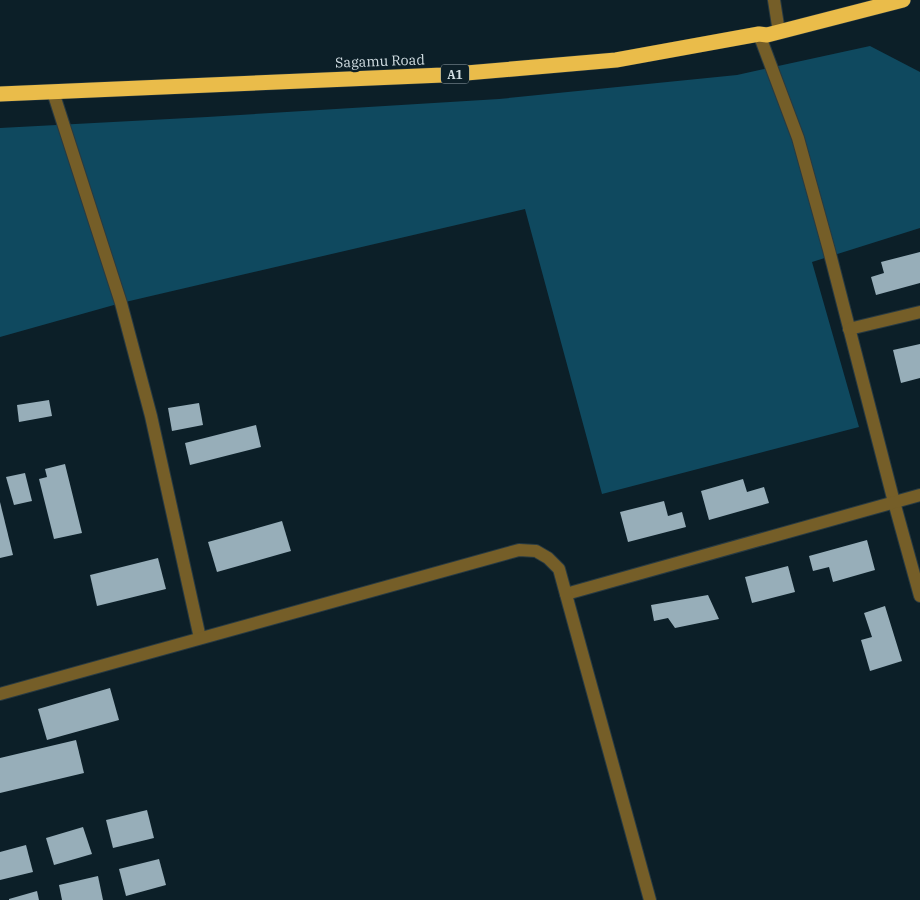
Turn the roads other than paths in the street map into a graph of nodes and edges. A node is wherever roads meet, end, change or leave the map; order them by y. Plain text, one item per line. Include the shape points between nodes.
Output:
1 (774, 0) edge
2 (904, 0) edge
3 (779, 32) junction
4 (759, 34) junction
5 (53, 92) junction
6 (0, 94) edge
7 (920, 312) edge
8 (849, 330) junction
9 (920, 495) edge
10 (894, 502) junction
11 (566, 594) junction
12 (920, 596) edge
13 (200, 638) junction
14 (0, 694) edge
15 (650, 900) edge

1 - 3 street
2 - 3 highway, Sagamu Road / A1
3 - 4 highway, Sagamu Road / A1
4 - 5 highway, Sagamu Road / A1 via 616,60 443,75
4 - 8 street via 798,138
5 - 6 highway, Sagamu Road / A1
5 - 13 street via 121,303 151,416
7 - 8 street
8 - 10 street
9 - 10 street
10 - 11 street
10 - 12 street
11 - 13 street via 559,569 548,558 536,551 519,550
11 - 15 street
13 - 14 street

